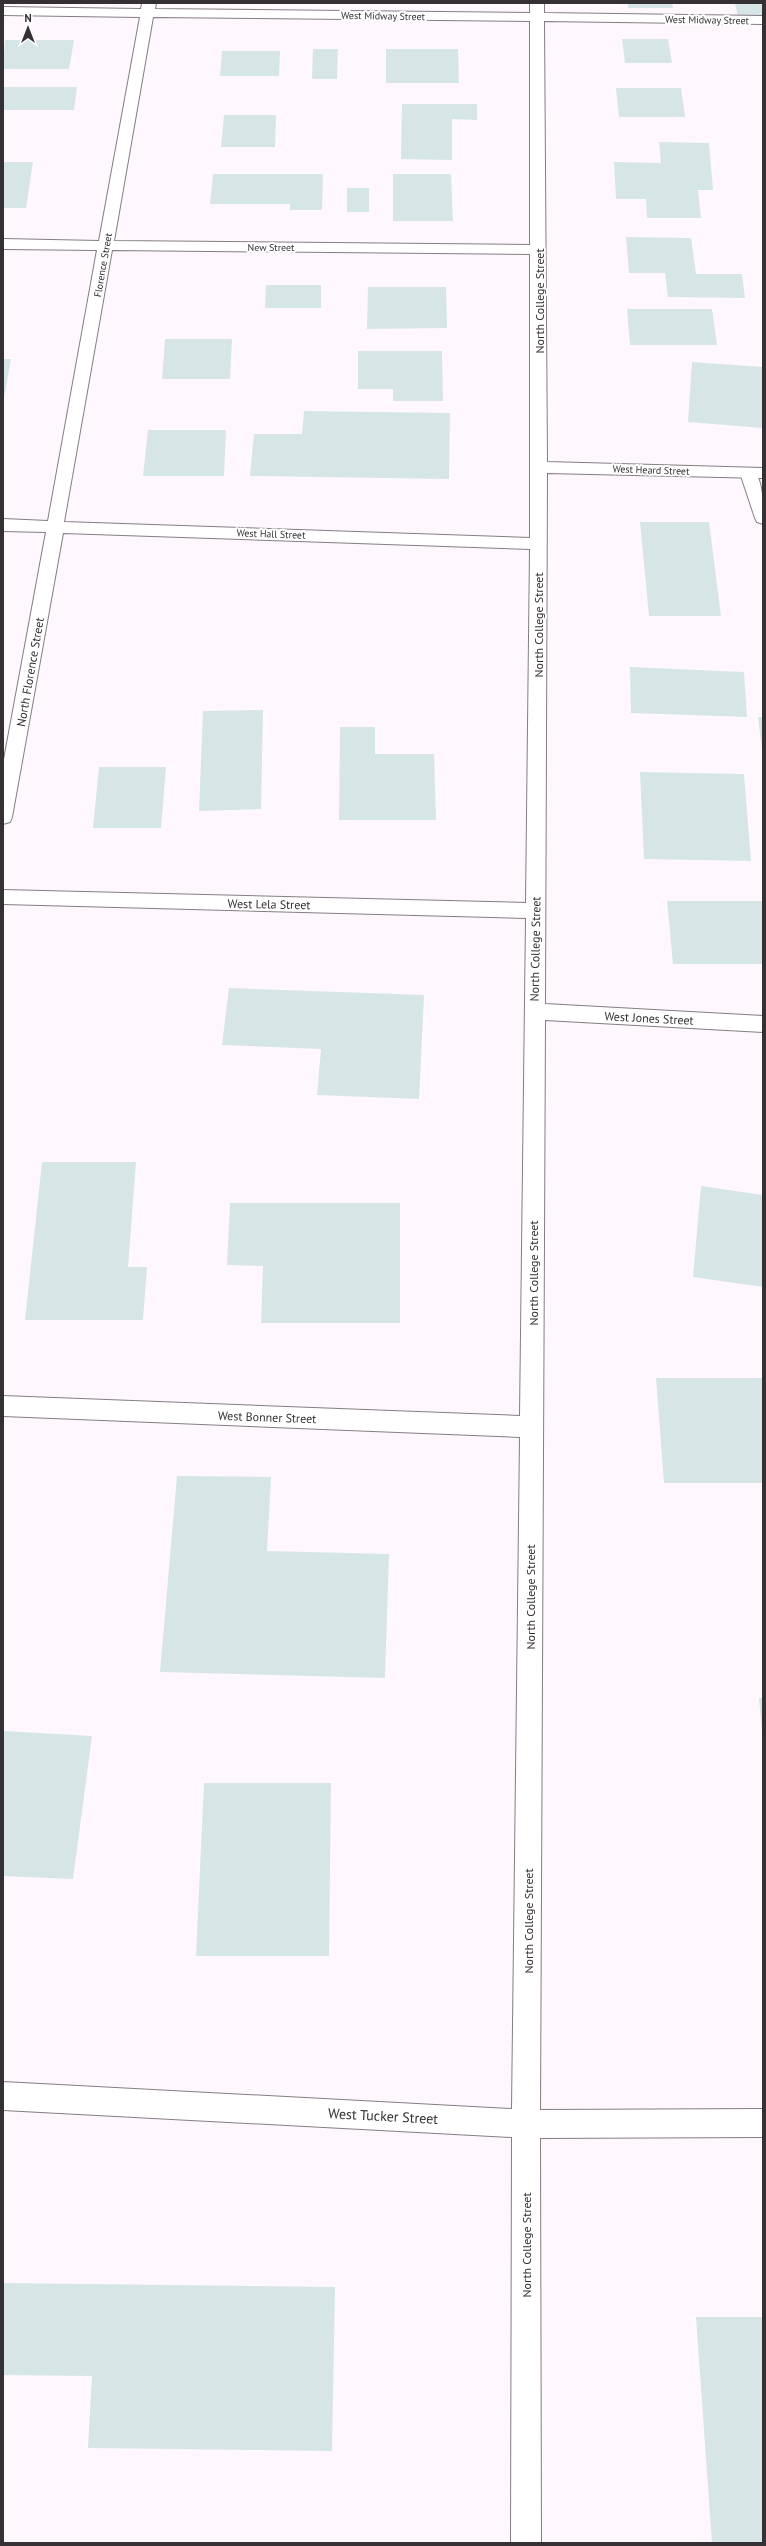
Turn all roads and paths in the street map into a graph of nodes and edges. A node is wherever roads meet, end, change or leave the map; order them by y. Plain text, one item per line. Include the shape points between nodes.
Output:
1 (148, 8) edge
2 (538, 10) edge
3 (3, 11) edge
4 (763, 20) edge
5 (3, 244) edge
6 (106, 246) junction
7 (538, 250) junction
8 (539, 467) junction
9 (756, 473) edge
10 (763, 518) edge
11 (3, 525) edge
12 (56, 526) junction
13 (539, 544) junction
14 (3, 817) edge
15 (3, 898) edge
16 (536, 911) junction
17 (534, 1011) junction
18 (763, 1024) edge
19 (3, 1406) edge
20 (532, 1427) junction
21 (3, 2096) edge
22 (763, 2123) edge
23 (526, 2124) junction
24 (526, 2543) edge

1 - 2 street, West Midway Street
1 - 3 street, West Midway Street
1 - 6 street, Florence Street
2 - 4 street, West Midway Street
2 - 7 street, North College Street
5 - 6 street, New Street
6 - 7 street, New Street
6 - 12 street, Florence Street
7 - 8 street, North College Street
8 - 9 street, West Heard Street
8 - 13 street, North College Street
9 - 10 street
11 - 12 street, West Hall Street
12 - 13 street, West Hall Street
12 - 14 street, North Florence Street
13 - 16 street, North College Street
15 - 16 street, West Lela Street
16 - 17 street, North College Street
17 - 18 street, West Jones Street
17 - 20 street, North College Street
19 - 20 street, West Bonner Street
20 - 23 street, North College Street
21 - 23 street, West Tucker Street
22 - 23 street, West Tucker Street
23 - 24 street, North College Street

